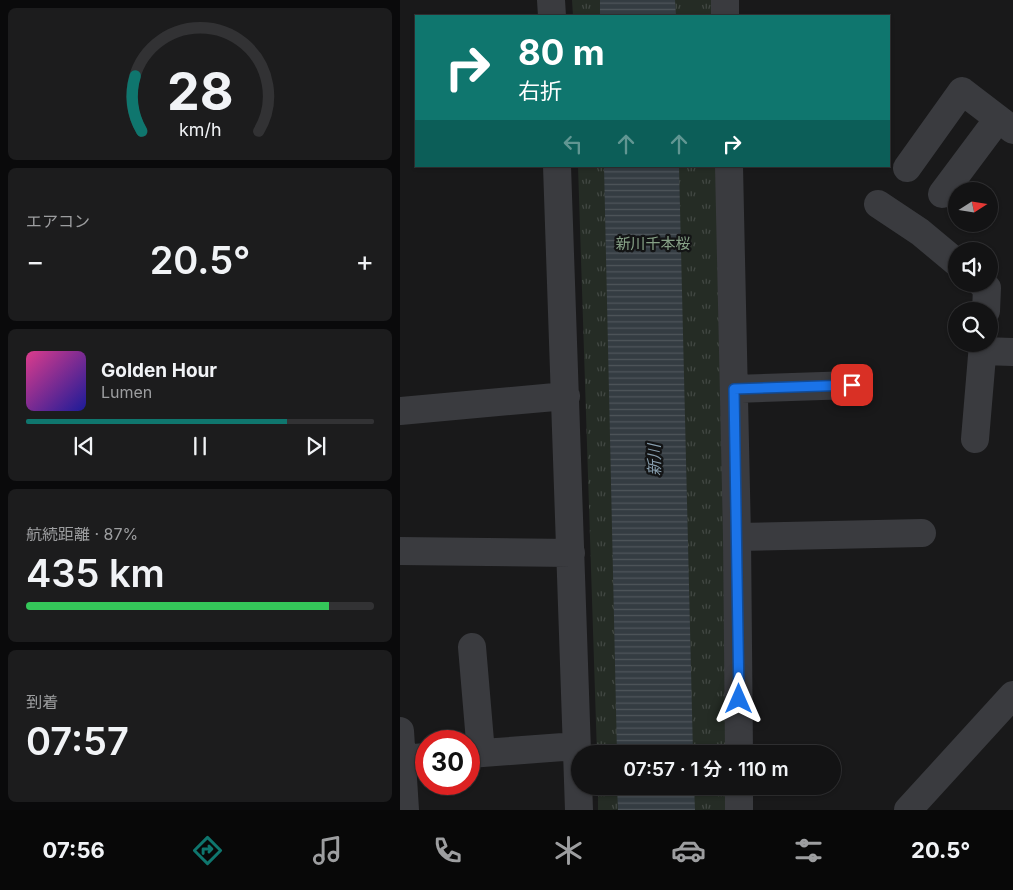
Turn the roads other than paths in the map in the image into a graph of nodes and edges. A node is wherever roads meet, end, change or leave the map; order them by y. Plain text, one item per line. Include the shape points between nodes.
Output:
1 (551, 0) edge
2 (725, 0) edge
3 (552, 15) edge
4 (725, 15) edge
5 (1006, 124) edge
6 (558, 167) edge
7 (729, 167) edge
8 (907, 168) dead end
9 (942, 194) dead end
10 (878, 204) dead end
11 (948, 255) edge
12 (998, 350) edge
13 (983, 352) edge
14 (1013, 352) edge
15 (852, 385) dead end
16 (734, 389) junction
17 (566, 396) junction
18 (400, 411) edge
19 (975, 439) dead end
20 (922, 532) dead end
21 (737, 537) junction
22 (400, 551) edge
23 (571, 553) junction
24 (472, 647) dead end
25 (1013, 694) edge
26 (474, 730) edge
27 (400, 731) edge
28 (577, 745) edge
29 (739, 745) edge
30 (571, 746) edge
31 (480, 754) edge
32 (410, 758) edge
33 (579, 795) edge
34 (739, 795) edge
35 (405, 810) edge
36 (580, 810) edge
37 (740, 810) edge
38 (908, 810) edge

1 - 3 street
2 - 4 street
5 - 8 street via 962,91
5 - 9 street
6 - 17 street
7 - 16 street
10 - 11 street
12 - 14 street
13 - 19 street
15 - 16 street
16 - 21 street
17 - 18 street
17 - 23 street
20 - 21 street
21 - 29 street
22 - 23 street
23 - 28 street
24 - 26 street
25 - 38 street
27 - 32 street
30 - 31 street
32 - 35 street
33 - 36 street
34 - 37 street

